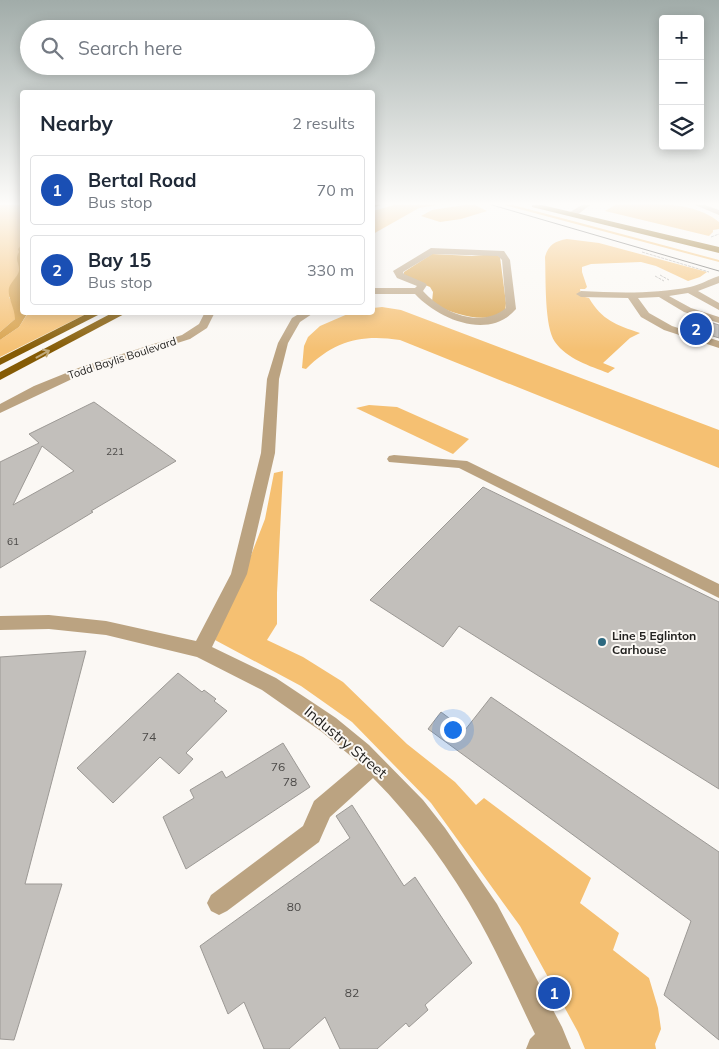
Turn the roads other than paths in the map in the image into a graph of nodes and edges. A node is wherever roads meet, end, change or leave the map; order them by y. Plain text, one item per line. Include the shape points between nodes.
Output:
1 (426, 254) edge
2 (502, 254) edge
3 (719, 279) edge
4 (690, 290) junction
5 (375, 291) edge
6 (418, 291) junction
7 (660, 293) junction
8 (581, 294) dead end
9 (630, 295) junction
10 (719, 308) edge
11 (673, 312) junction
12 (93, 315) edge
13 (116, 315) edge
14 (208, 315) edge
15 (305, 315) edge
16 (719, 320) edge
17 (674, 330) junction
18 (719, 345) edge
19 (0, 362) edge
20 (0, 377) edge
21 (0, 409) edge
22 (394, 459) dead end
23 (719, 591) edge
24 (0, 623) edge
25 (201, 650) junction
26 (374, 764) junction
27 (219, 903) dead end
28 (550, 1045) edge

1 - 6 street via 398,271 400,276 422,285
2 - 6 street via 506,260 511,309 505,316 476,321 458,318 440,311 424,300
3 - 4 street
4 - 7 street
4 - 10 street
5 - 6 street
7 - 9 street
7 - 11 street via 670,303
8 - 9 street
9 - 17 street via 645,316
11 - 16 street
11 - 17 street via 664,320
12 - 19 main road
20 -> 13 main road
14 - 21 street, Todd Baylis Boulevard via 203,326 186,337 85,369
15 - 25 street via 296,320 283,343 273,379 268,453 239,574
17 - 18 street
22 - 23 street via 462,464
24 - 25 street, Industry Street via 49,622 106,628
25 - 26 street, Industry Street via 251,673 292,698
26 - 27 street via 322,809 312,834
26 - 28 street, Industry Street via 415,808 488,913

